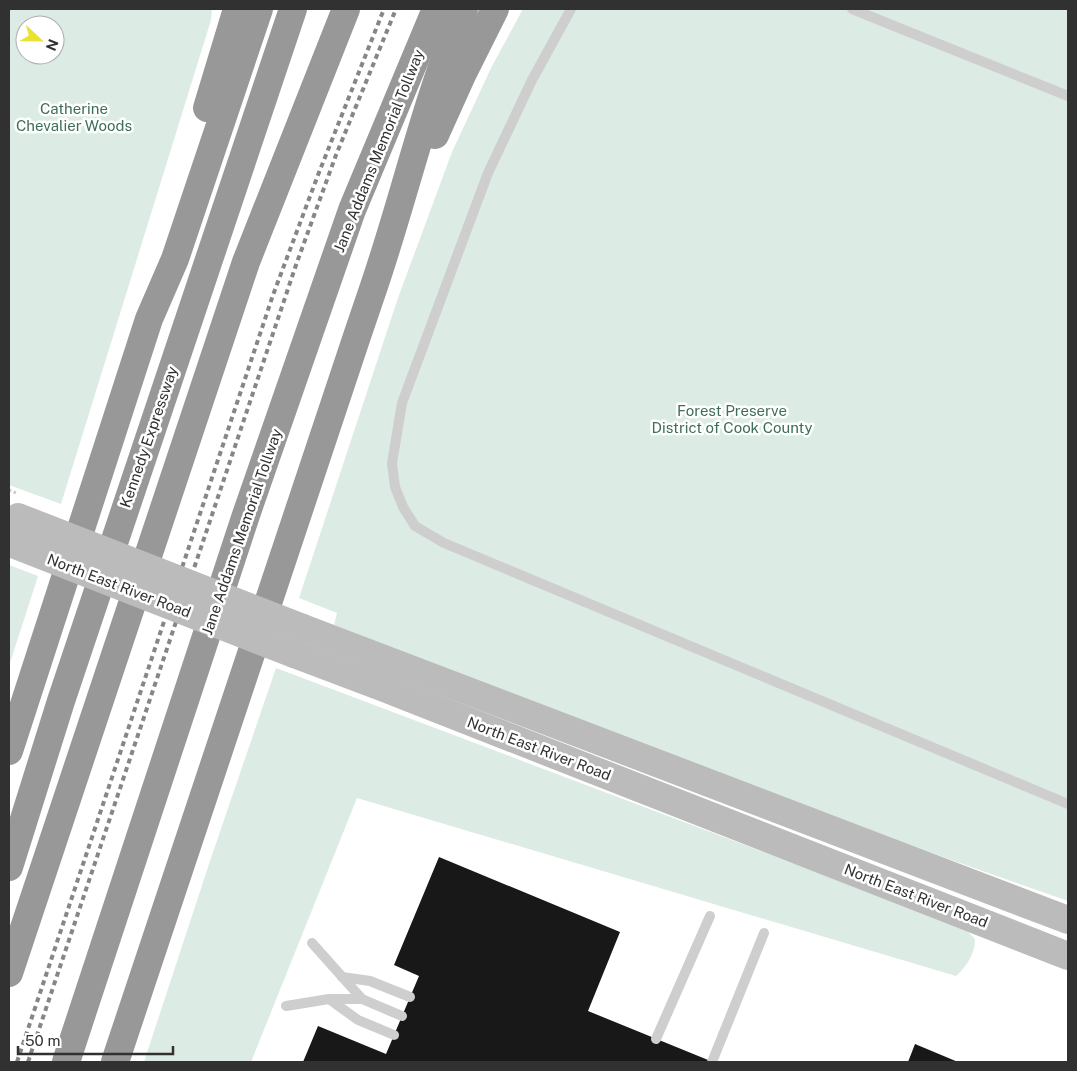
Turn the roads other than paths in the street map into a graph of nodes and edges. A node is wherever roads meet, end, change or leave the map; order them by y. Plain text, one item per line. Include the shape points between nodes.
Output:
1 (237, 9) edge
2 (259, 9) edge
3 (293, 9) edge
4 (346, 9) edge
5 (436, 9) edge
6 (464, 9) edge
7 (495, 9) edge
8 (571, 9) edge
9 (852, 9) edge
10 (1068, 96) edge
11 (382, 263) junction
12 (149, 319) junction
13 (11, 529) edge
14 (9, 751) edge
15 (1068, 804) edge
16 (9, 866) edge
17 (710, 916) dead end
18 (1068, 920) edge
19 (764, 932) dead end
20 (312, 943) dead end
21 (1068, 956) edge
22 (9, 973) edge
23 (342, 977) junction
24 (410, 997) dead end
25 (329, 999) junction
26 (362, 999) junction
27 (286, 1006) dead end
28 (402, 1016) dead end
29 (394, 1035) dead end
30 (656, 1039) dead end
31 (66, 1062) edge
32 (115, 1062) edge
33 (712, 1062) edge

1 - 12 highway via 161,260
2 - 12 highway via 176,259
3 - 16 highway, Kennedy Expressway via 61,700
4 - 22 highway via 246,262
5 - 31 highway, Jane Addams Memorial Tollway via 352,210 246,515
6 - 11 highway via 435,84
7 - 11 highway via 428,150
8 - 15 lane via 532,80 488,174 402,403 392,463 395,487 403,507 415,526 450,546
9 - 10 lane
11 - 32 highway
12 - 14 highway
13 - 18 main road, North East River Road, bridge via 302,628
13 - 21 main road, North East River Road, bridge via 294,654
17 - 30 lane
19 - 33 lane
20 - 23 lane
23 - 24 lane via 370,981
23 - 26 lane
25 - 26 lane
25 - 27 lane
25 - 29 lane via 358,1020
26 - 28 lane

